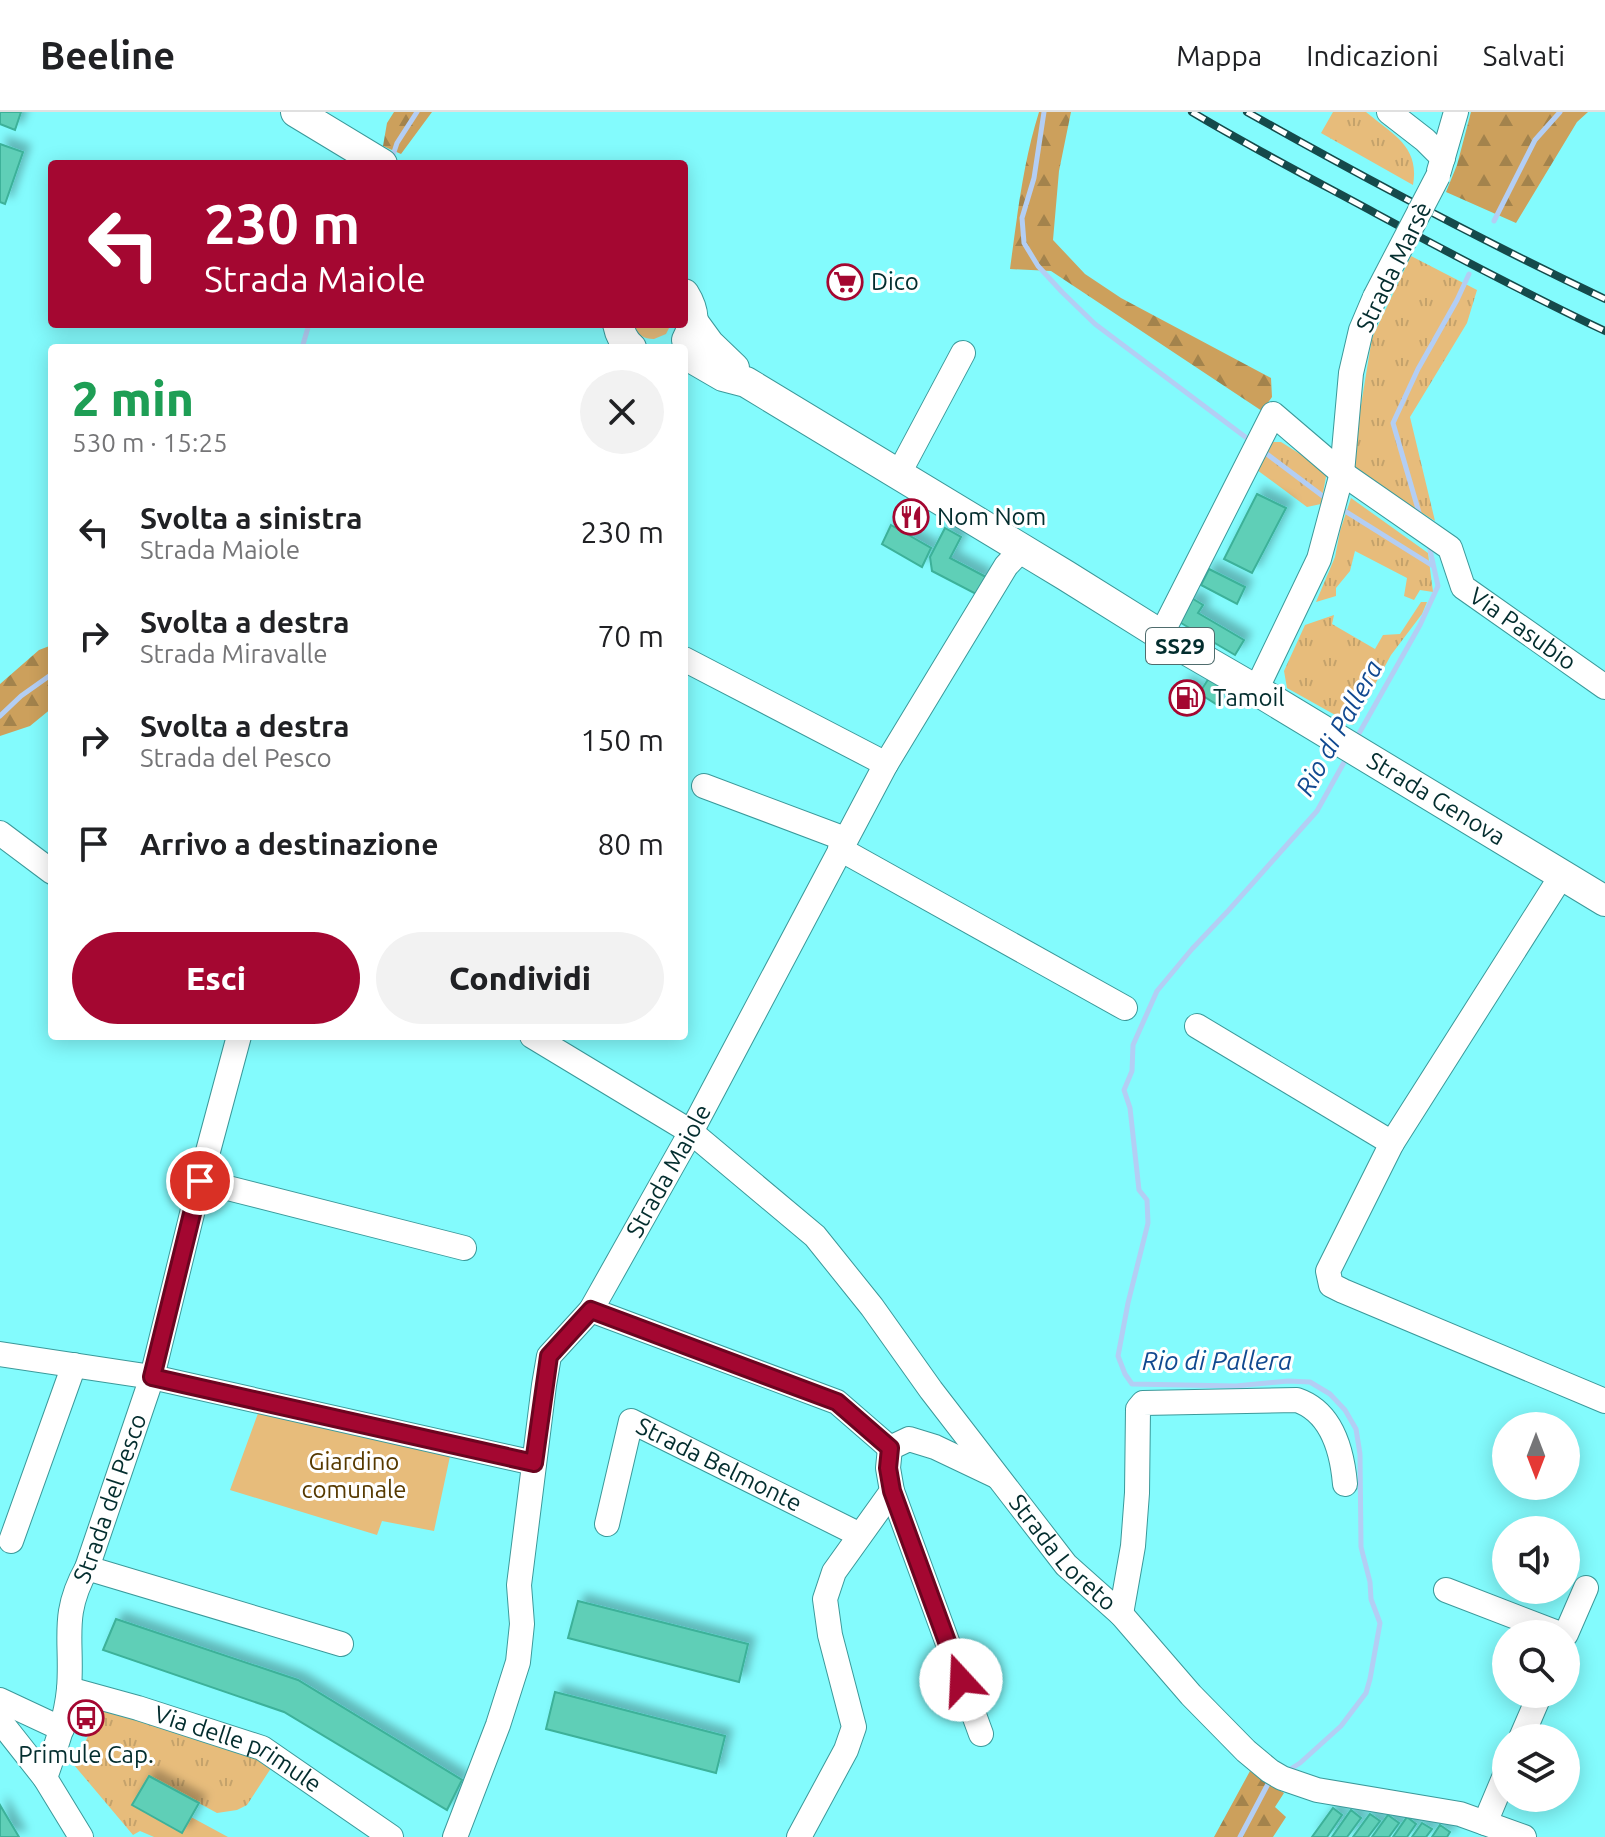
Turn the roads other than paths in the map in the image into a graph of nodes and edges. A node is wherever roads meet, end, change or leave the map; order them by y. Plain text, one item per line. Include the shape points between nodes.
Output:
1 (296, 112) edge
2 (1389, 112) edge
3 (1449, 112) edge
4 (1456, 112) edge
5 (1415, 133) junction
6 (375, 160) edge
7 (1441, 167) junction
8 (688, 324) edge
9 (963, 353) dead end
10 (688, 357) edge
11 (746, 382) junction
12 (898, 475) junction
13 (1340, 481) junction
14 (1022, 549) junction
15 (1161, 635) junction
16 (688, 661) edge
17 (1605, 687) edge
18 (1256, 690) junction
19 (886, 764) junction
20 (704, 786) dead end
21 (0, 833) edge
22 (843, 844) junction
23 (48, 869) edge
24 (1562, 875) junction
25 (1605, 901) edge
26 (1125, 1008) dead end
27 (1197, 1026) dead end
28 (238, 1040) edge
29 (539, 1040) edge
30 (691, 1132) junction
31 (1392, 1143) junction
32 (200, 1181) junction
33 (464, 1248) dead end
34 (591, 1310) junction
35 (0, 1354) edge
36 (74, 1365) junction
37 (152, 1377) junction
38 (1605, 1401) edge
39 (890, 1448) junction
40 (534, 1463) junction
41 (1001, 1478) junction
42 (1345, 1484) dead end
43 (892, 1491) junction
44 (607, 1524) dead end
45 (860, 1535) junction
46 (11, 1541) dead end
47 (87, 1568) junction
48 (1586, 1588) dead end
49 (1446, 1590) dead end
50 (1121, 1614) junction
51 (1524, 1620) edge
52 (1572, 1620) edge
53 (341, 1644) dead end
54 (69, 1689) junction
55 (0, 1700) edge
56 (0, 1721) edge
57 (62, 1729) junction
58 (981, 1734) dead end
59 (45, 1778) junction
60 (1492, 1806) edge
61 (1485, 1823) junction
62 (81, 1837) edge
63 (391, 1837) edge
64 (455, 1837) edge
65 (799, 1837) edge
66 (1524, 1837) edge

1 - 6 main road
2 - 5 street
3 - 5 street via 1439,124
4 - 7 street, Strada Marsè
5 - 7 street
7 - 13 street, Strada Marsè, bridge via 1361,330
8 - 11 main road, Strada Genova / SS29
9 - 12 street
10 - 11 main road, Strada Genova / SS29
11 - 12 main road, Strada Genova / SS29
12 - 14 main road, Strada Genova / SS29
13 - 15 street via 1273,414
13 - 17 street, Via Pasubio via 1450,548 1463,587
13 - 18 street, Strada Marsè via 1319,559
14 - 15 main road, Strada Genova / SS29
14 - 19 street, Strada Maiole via 1006,566
15 - 18 main road, Strada Genova / SS29
16 - 19 street
18 - 24 main road, Strada Genova / SS29
19 - 22 street, Strada Maiole
20 - 22 street
21 - 23 street
22 - 26 street
22 - 30 street, Strada Maiole
24 - 25 main road, Strada Genova / SS29
24 - 31 street
27 - 31 street
28 - 32 street, Strada del Pesco
29 - 30 street, Strada Loreto
30 - 34 street, Strada Maiole
30 - 41 street, Strada Loreto via 815,1236
31 - 38 street via 1328,1271 1331,1285
32 - 33 street
32 - 37 street, Strada del Pesco
34 - 39 street via 837,1402
34 - 40 street, Strada Maiole via 549,1356
35 - 36 street
36 - 37 street
36 - 46 street
37 - 40 street
37 - 47 street, Strada del Pesco
39 - 41 street via 909,1439
39 - 43 street
40 - 64 street, Strada Maiole via 519,1585 518,1662
41 - 50 street, Strada Loreto via 1066,1565
42 - 50 street via 1335,1439 1310,1405 1297,1400 1143,1403 1138,1409 1133,1546
43 - 45 street
43 - 58 street
44 - 45 street, Strada Belmonte via 631,1421
45 - 65 street via 834,1572 825,1599 854,1727
47 - 53 street
47 - 54 street, Strada del Pesco via 68,1621
48 - 52 street
49 - 51 street
50 - 61 street, Strada Loreto via 1191,1695 1276,1775 1317,1790 1460,1814
54 - 57 street, Strada del Pesco
54 - 63 street, Via delle primule via 262,1748
55 - 57 street
56 - 59 street
57 - 59 street, Strada del Pesco
59 - 62 street
60 - 61 street
61 - 66 street, Strada Loreto

